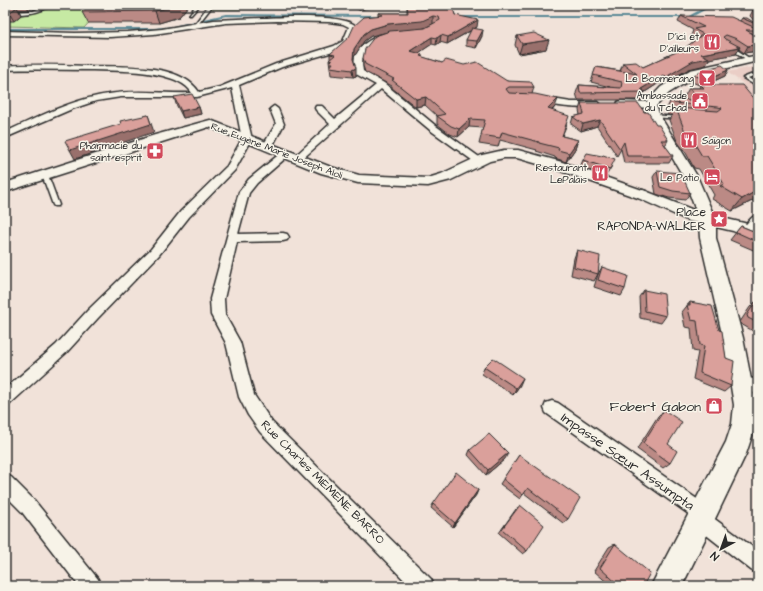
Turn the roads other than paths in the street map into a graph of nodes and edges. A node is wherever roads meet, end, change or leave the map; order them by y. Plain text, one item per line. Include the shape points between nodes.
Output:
1 (49, 5) edge
2 (198, 5) edge
3 (211, 5) edge
4 (657, 5) edge
5 (688, 5) edge
6 (5, 13) edge
7 (190, 14) dead end
8 (198, 22) junction
9 (5, 33) edge
10 (393, 34) edge
11 (723, 44) edge
12 (754, 59) edge
13 (5, 68) edge
14 (758, 74) edge
15 (235, 84) junction
16 (381, 85) junction
17 (758, 86) edge
18 (197, 95) junction
19 (533, 99) edge
20 (319, 108) dead end
21 (274, 109) dead end
22 (652, 110) junction
23 (683, 118) edge
24 (335, 124) junction
25 (5, 135) edge
26 (248, 139) junction
27 (267, 147) junction
28 (291, 157) junction
29 (479, 161) junction
30 (45, 174) junction
31 (5, 188) edge
32 (643, 195) joint
33 (56, 205) dead end
34 (700, 215) junction
35 (750, 228) edge
36 (283, 237) dead end
37 (232, 238) junction
38 (750, 386) edge
39 (5, 399) edge
40 (552, 408) dead end
41 (5, 483) edge
42 (702, 517) junction
43 (758, 563) edge
44 (91, 586) edge
45 (424, 586) edge
46 (666, 586) edge

1 - 6 lane via 43,10 30,13
2 - 7 lane
3 - 8 lane
4 - 5 lane
8 - 9 street via 133,34
8 - 15 street via 331,21 353,26 342,46 272,68
10 - 16 street via 372,40 358,57 359,72
11 - 12 lane
12 - 22 main road via 694,72 665,90
13 - 18 street via 57,67 146,71 178,78 194,88
14 - 17 lane via 745,78
15 - 18 street
15 - 26 street
16 - 24 street, Rue Charles MIEMENE BARRO
16 - 29 street
18 - 25 street via 108,96 67,108
19 - 22 street via 571,105 608,104
20 - 24 street
21 - 27 street via 280,124
22 - 23 lane
22 - 34 main road via 684,166
24 - 28 street, Rue Charles MIEMENE BARRO
26 - 27 street, Rue Eugène Marie Joseph Aloli
26 - 30 street, Rue Eugène Marie Joseph Aloli via 215,125 206,124
26 - 39 street via 231,168 185,214 155,252 61,350
27 - 28 street, Rue Eugène Marie Joseph Aloli
28 - 29 street, Rue Eugène Marie Joseph Aloli via 358,179 415,182 438,180
28 - 37 street, Rue Charles MIEMENE BARRO via 247,186
29 - 32 street, Rue Eugène Marie Joseph Aloli via 495,155 518,154
30 - 31 street, Rue Eugène Marie Joseph Aloli
30 - 33 lane
32 - 34 main road
34 - 35 main road via 720,228
34 - 35 main road via 714,211
34 - 38 main road
36 - 37 street
37 - 45 street, Rue Charles MIEMENE BARRO via 217,299 218,315 232,342 247,397 254,410 266,427
38 - 42 main road via 744,424 737,446
40 - 42 street, Impasse Sœur Assumpta
41 - 44 street via 28,506
42 - 43 street, Impasse Sœur Assumpta
42 - 46 main road

